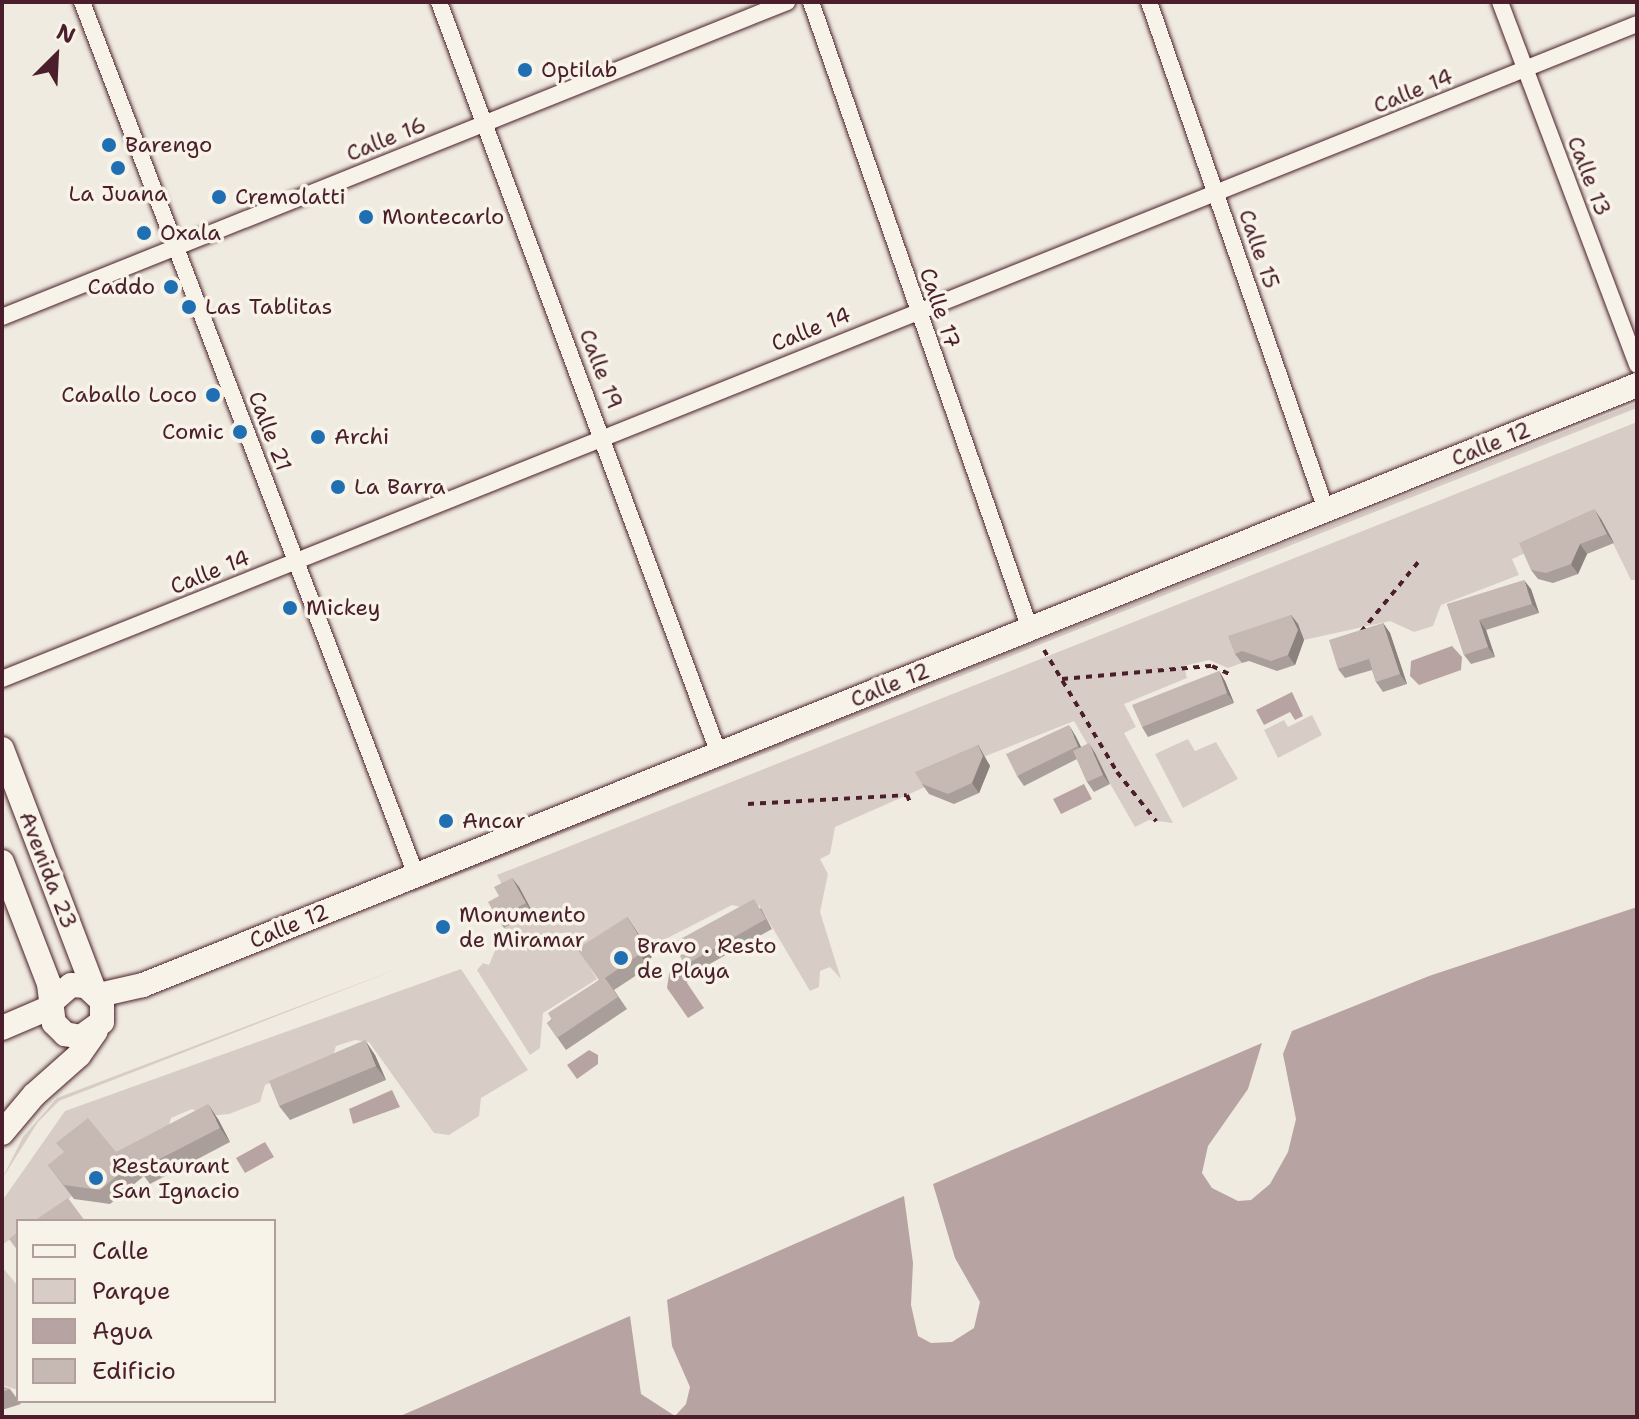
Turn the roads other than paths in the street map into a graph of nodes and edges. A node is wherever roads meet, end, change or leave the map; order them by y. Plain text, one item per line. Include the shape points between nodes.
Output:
1 (82, 2) edge
2 (439, 2) edge
3 (787, 2) edge
4 (811, 2) edge
5 (1149, 2) edge
6 (1500, 2) edge
7 (1637, 24) edge
8 (1525, 70) junction
9 (484, 124) junction
10 (1216, 194) junction
11 (176, 247) junction
12 (917, 310) junction
13 (2, 317) edge
14 (1637, 365) edge
15 (1637, 385) edge
16 (602, 435) junction
17 (1326, 510) junction
18 (296, 561) junction
19 (1030, 629) junction
20 (2, 679) edge
21 (2, 749) edge
22 (719, 754) junction
23 (2, 862) edge
24 (416, 875) junction
25 (143, 985) junction
26 (96, 992) junction
27 (52, 1003) junction
28 (99, 1026) junction
29 (2, 1028) edge
30 (2, 1133) edge

1 - 11 street, Calle 21
2 - 9 street, Calle 19
3 - 9 street, Calle 16
4 - 12 street, Calle 17
5 - 10 street, Calle 15
6 - 8 street, Calle 13
7 - 8 street, Calle 14
8 - 10 street, Calle 14
8 - 14 street, Calle 13
9 - 11 street, Calle 16
9 - 16 street, Calle 19
10 - 12 street, Calle 14
10 - 17 street, Calle 15
11 - 13 street, Calle 16
11 - 18 street, Calle 21
12 - 16 street, Calle 14
12 - 19 street, Calle 17
15 - 17 main road, Calle 12
16 - 18 street, Calle 14
16 - 22 street, Calle 19
17 - 19 main road, Calle 12
18 - 20 street, Calle 14
18 - 24 street, Calle 21
19 - 22 main road, Calle 12
21 - 26 main road, Avenida 23
22 - 24 main road, Calle 12
23 - 27 main road, Avenida 23
24 - 25 main road, Calle 12
25 - 26 main road, Calle 12
25 - 28 main road, Calle 12
26 - 27 main road via 71,985
26 - 28 main road via 104,1008
27 - 28 main road via 54,1023 65,1034 81,1037
27 - 29 main road
28 - 30 main road, Calle 12 via 79,1055

